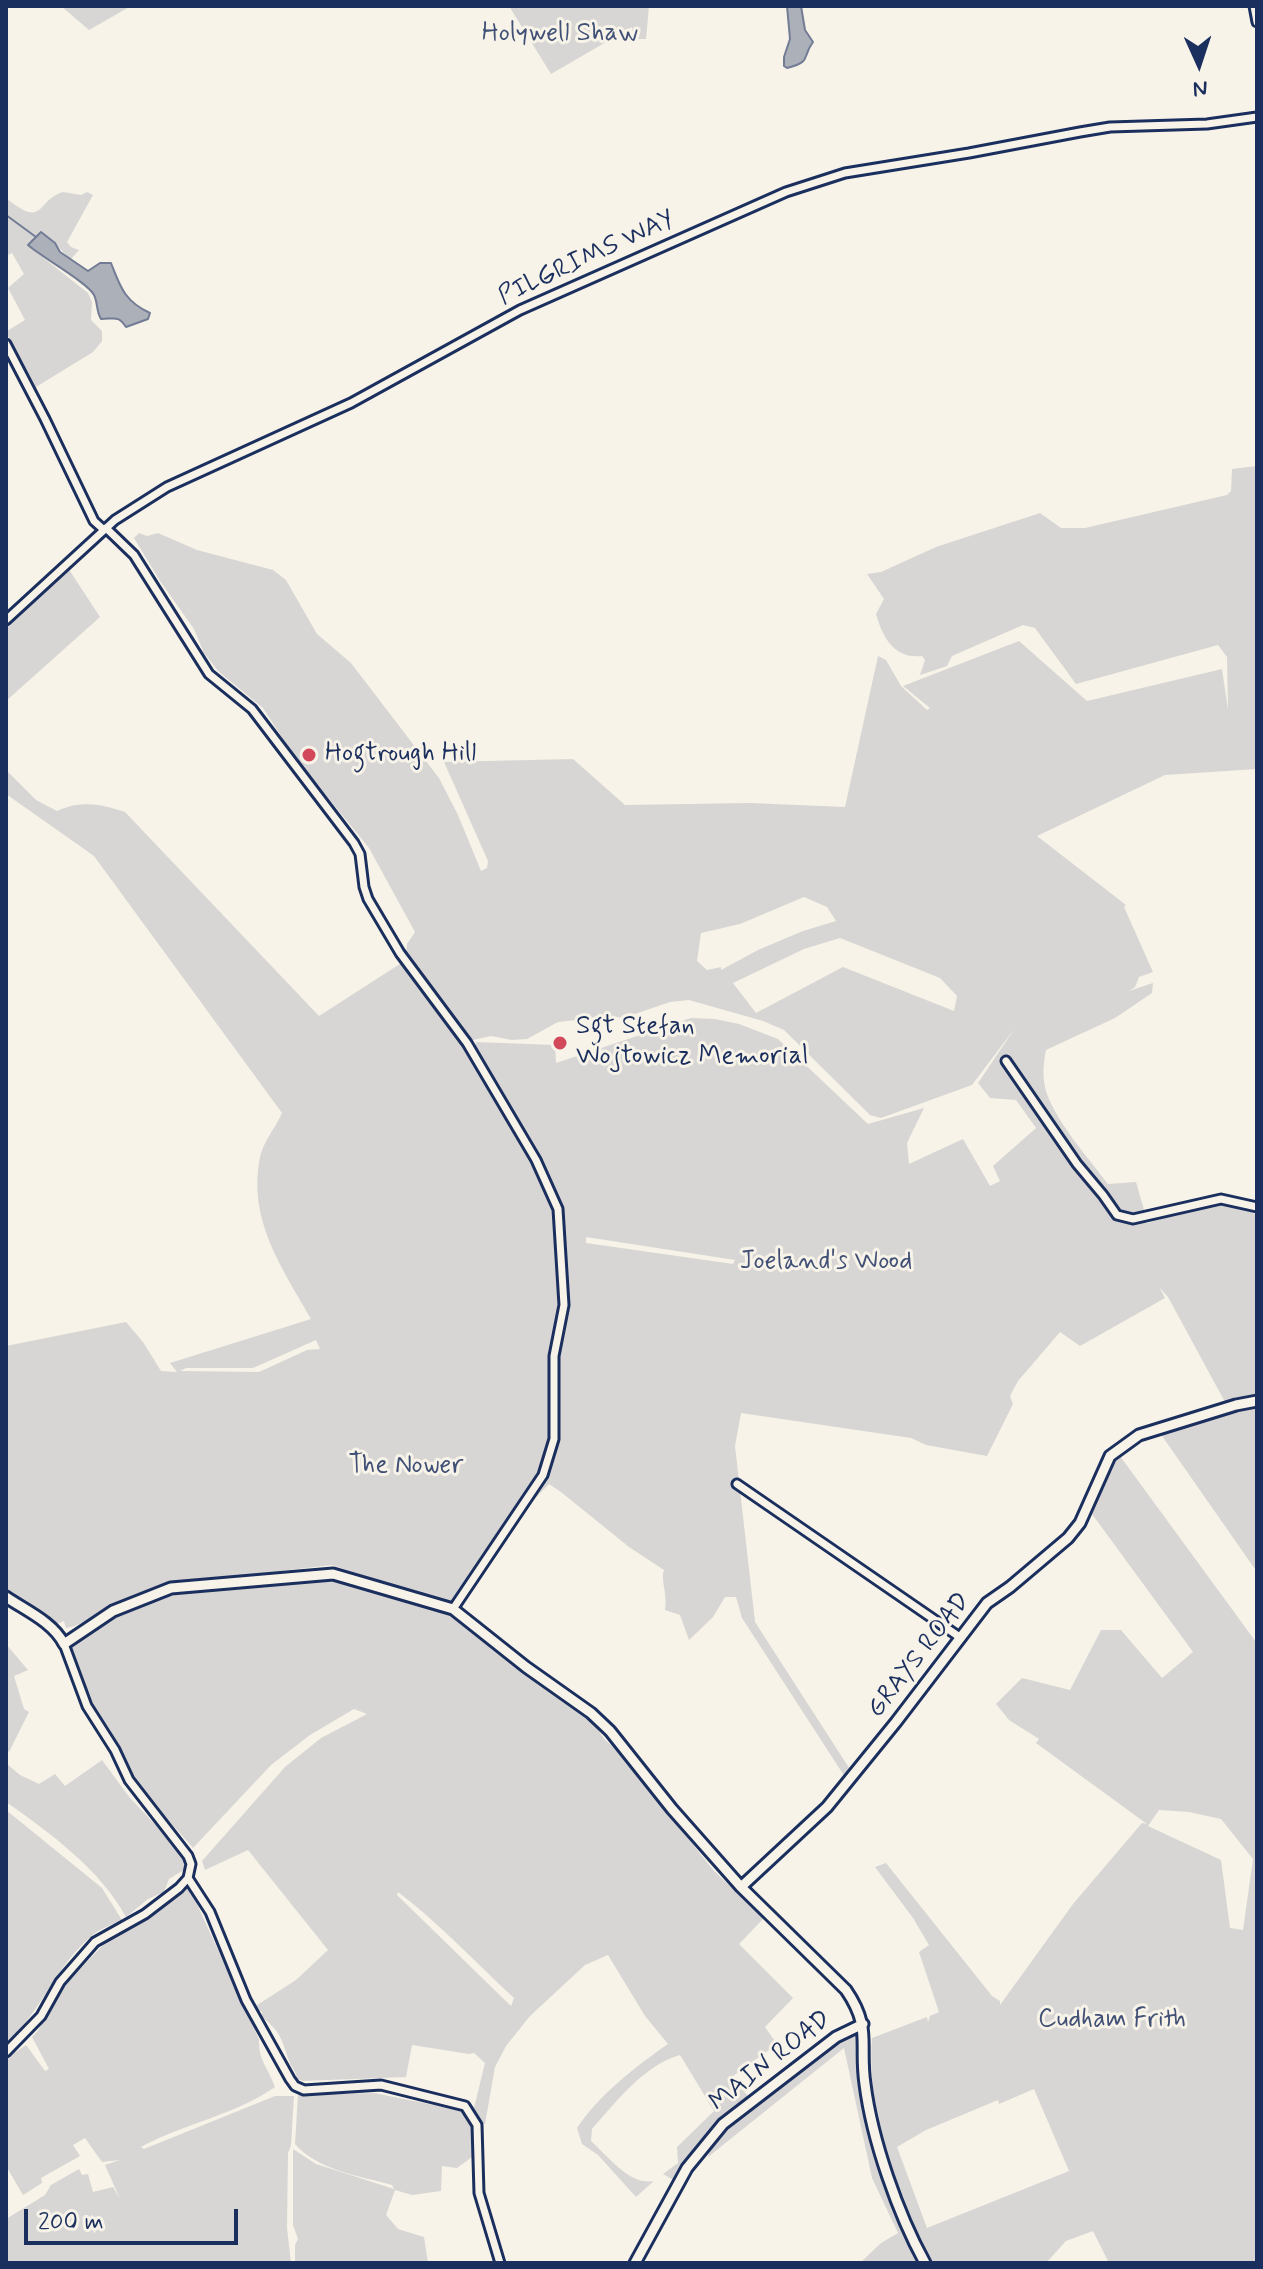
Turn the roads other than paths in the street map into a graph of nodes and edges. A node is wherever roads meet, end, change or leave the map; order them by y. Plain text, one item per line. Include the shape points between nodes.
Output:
1 (1254, 6) edge
2 (1257, 22) edge
3 (1257, 117) edge
4 (6, 344) edge
5 (105, 529) junction
6 (6, 620) edge
7 (1006, 1061) dead end
8 (1257, 1207) edge
9 (1257, 1401) edge
10 (737, 1484) dead end
11 (6, 1597) edge
12 (453, 1609) junction
13 (961, 1638) junction
14 (64, 1644) junction
15 (188, 1878) junction
16 (741, 1887) junction
17 (863, 2024) junction
18 (6, 2052) edge
19 (500, 2263) edge
20 (635, 2263) edge
21 (925, 2263) edge

1 - 2 street
3 - 5 street, PILGRIMS WAY via 1110,127 845,173 786,192 520,310 351,403 167,487
4 - 5 street via 94,521
5 - 6 street, PILGRIMS WAY
5 - 12 street via 134,555 209,674 252,709 354,843 368,899 400,953 467,1043 536,1160 558,1209 564,1305 554,1356 554,1439 543,1475
7 - 8 street via 1117,1215 1133,1219 1221,1199
9 - 13 street, GRAYS ROAD via 1139,1435 1110,1456 1068,1538 987,1603
10 - 13 street
11 - 14 street via 59,1634
12 - 14 street via 333,1574 171,1588 113,1611
12 - 16 street via 610,1731
13 - 16 street, GRAYS ROAD via 827,1807
14 - 15 street via 87,1706 129,1780 188,1856
15 - 18 street via 145,1914 95,1942 60,1982 41,2016
15 - 19 street via 210,1912 246,2000 295,2086 304,2090 381,2085 465,2106 470,2112 477,2125 479,2193
16 - 17 street via 846,1990
17 - 20 street, MAIN ROAD via 836,2037 723,2124 687,2168
17 - 21 street via 864,2081 875,2134

